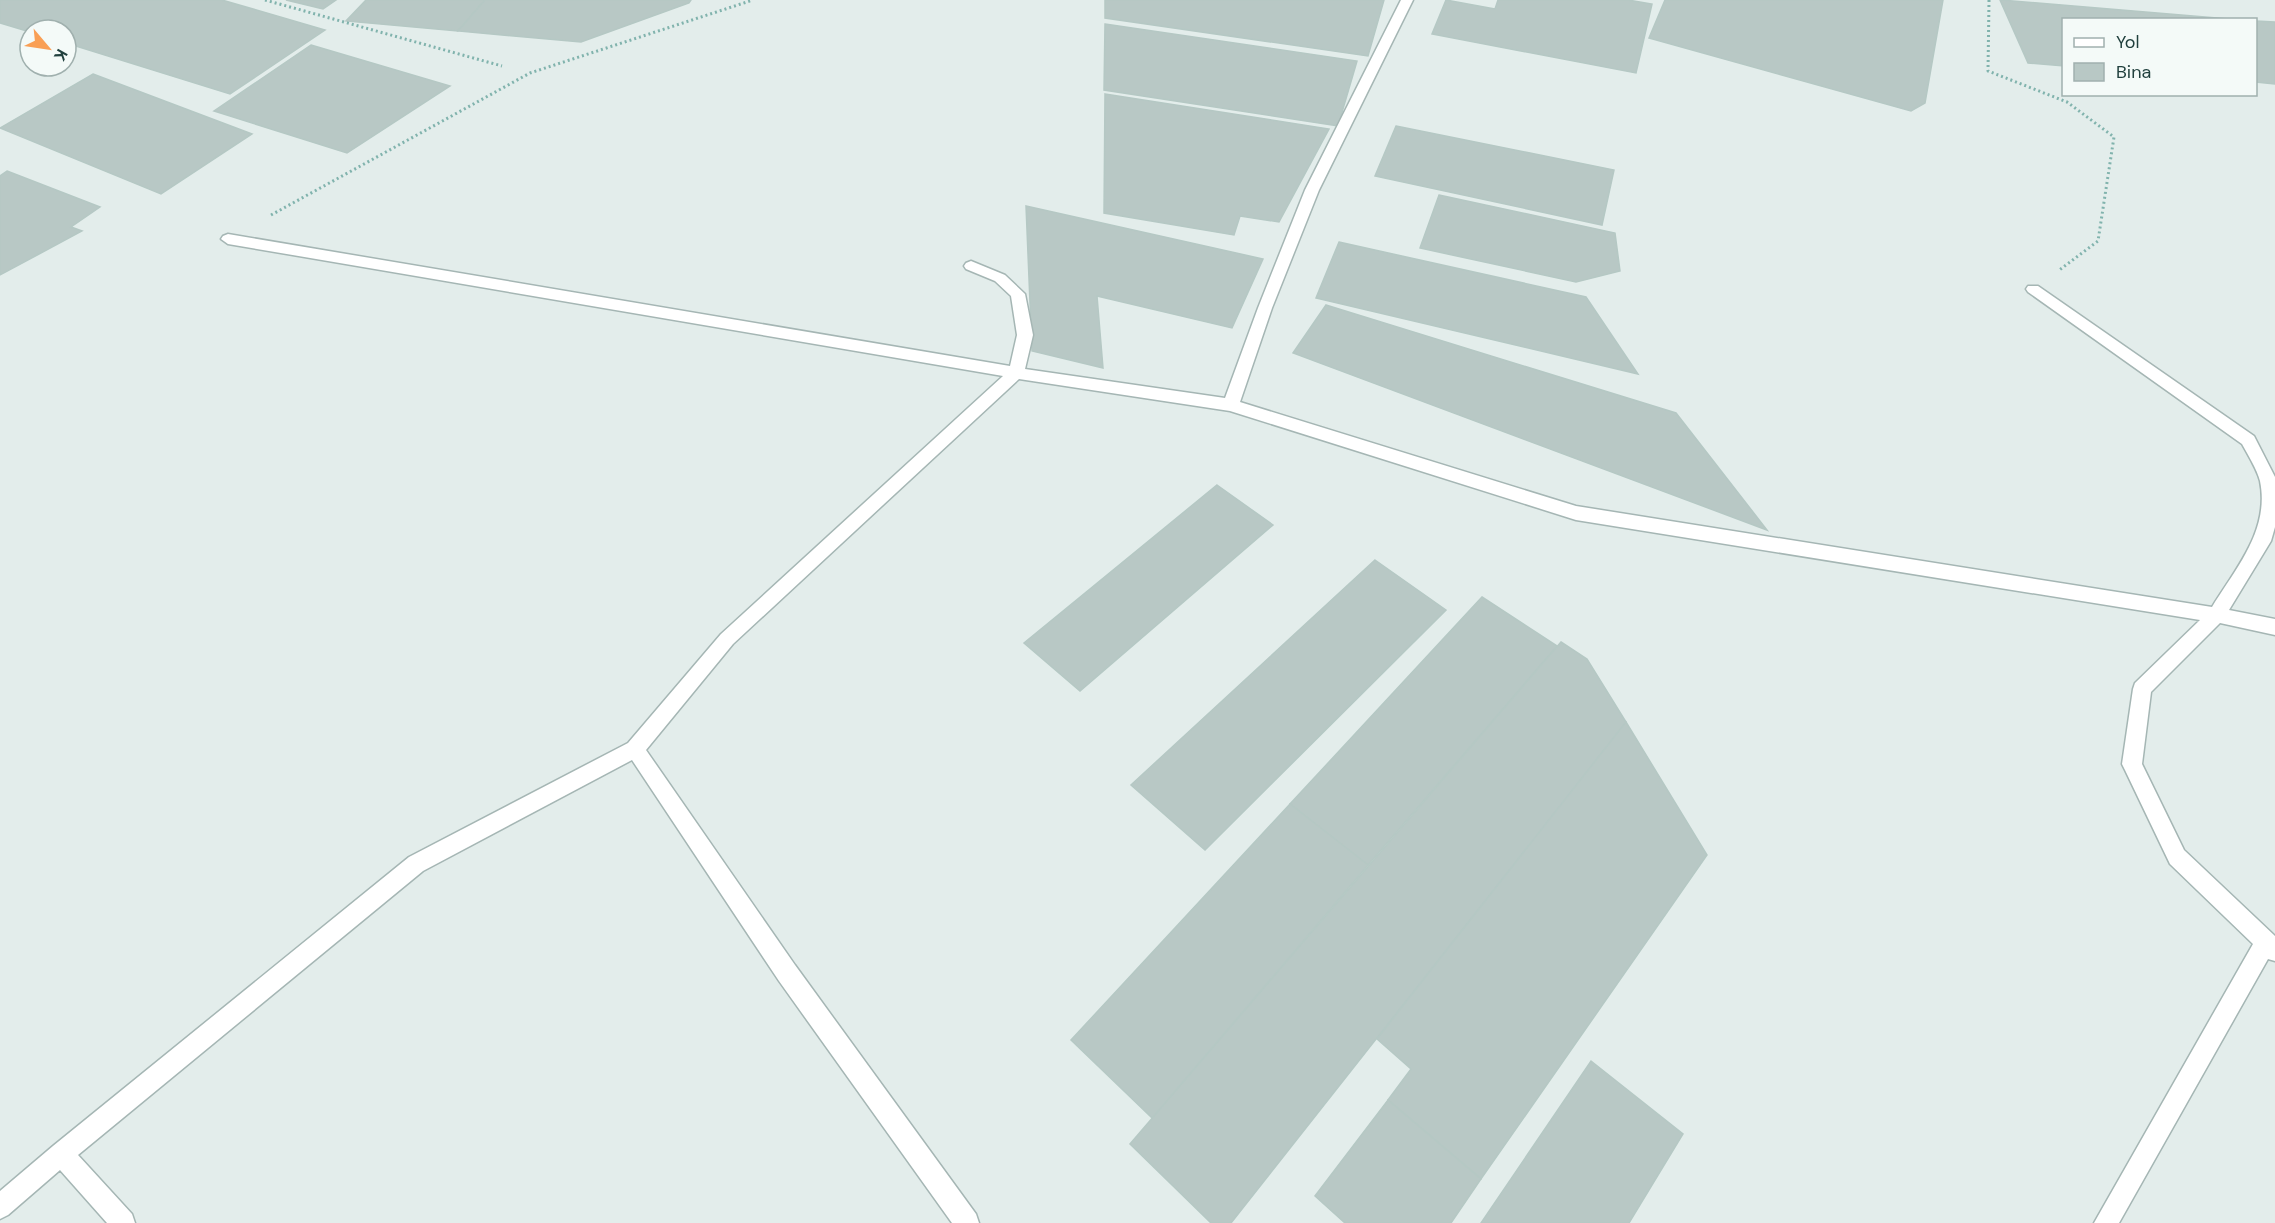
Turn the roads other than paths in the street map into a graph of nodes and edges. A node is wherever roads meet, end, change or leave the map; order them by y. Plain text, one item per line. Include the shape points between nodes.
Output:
1 (1407, 0) edge
2 (228, 239) road end
3 (971, 266) dead end
4 (2033, 289) road end
5 (1016, 373) junction
6 (1230, 405) junction
7 (2217, 615) junction
8 (2275, 627) edge
9 (635, 749) junction
10 (2270, 946) edge
11 (61, 1154) junction
12 (0, 1207) edge
13 (123, 1223) edge
14 (967, 1223) edge
15 (2106, 1223) edge

1 - 6 street via 1312,190
2 - 5 street
3 - 5 street via 1000,278 1018,294 1024,335
4 - 7 street via 2248,440 2268,480 2270,506 2265,536
5 - 6 street
5 - 9 street via 727,639
6 - 7 street via 1576,513
7 - 8 street
7 - 10 street via 2142,689 2132,764 2177,857
9 - 11 street via 416,864
9 - 14 street via 787,973
10 - 15 street
11 - 12 street
11 - 13 street

